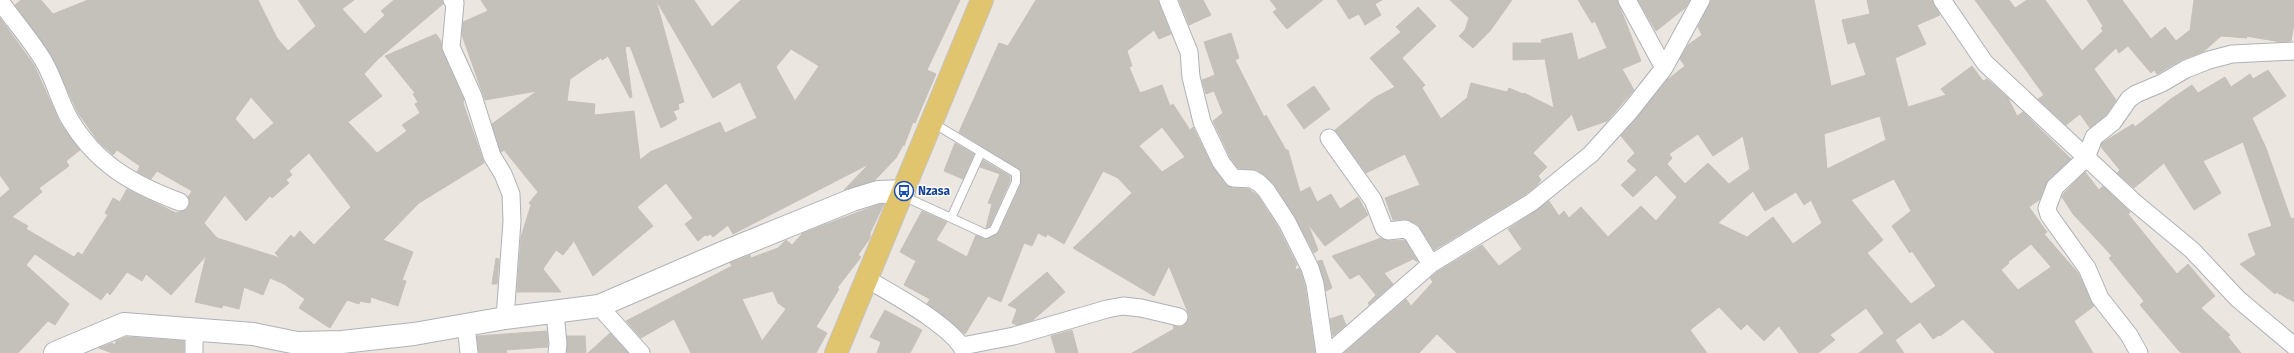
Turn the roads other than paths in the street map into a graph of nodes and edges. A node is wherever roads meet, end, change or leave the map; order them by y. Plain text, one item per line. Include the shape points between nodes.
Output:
1 (982, 0) edge
2 (1168, 0) edge
3 (1627, 0) edge
4 (1701, 0) edge
5 (1942, 0) edge
6 (454, 1) edge
7 (0, 2) edge
8 (2294, 51) edge
9 (1664, 68) junction
10 (931, 121) junction
11 (1330, 138) dead end
12 (981, 152) junction
13 (2086, 158) junction
14 (904, 194) junction
15 (180, 202) dead end
16 (951, 218) junction
17 (1431, 264) junction
18 (867, 278) junction
19 (599, 306) junction
20 (555, 313) junction
21 (1179, 317) dead end
22 (504, 318) junction
23 (466, 325) junction
24 (200, 329) junction
25 (2294, 346) edge
26 (963, 350) edge
27 (55, 353) edge
28 (194, 353) edge
29 (469, 353) edge
30 (557, 353) edge
31 (641, 353) edge
32 (836, 353) edge
33 (1325, 353) edge
34 (1328, 353) edge
35 (2139, 353) edge

1 - 10 main road
2 - 33 street via 1189,52 1191,77 1202,122 1221,162 1233,178 1252,179 1266,190 1287,222 1307,262 1315,284
3 - 9 street
4 - 9 street
5 - 13 street via 1985,63
6 - 22 street via 451,47 473,96 492,156 511,194 512,221
7 - 15 street via 43,60 69,118 99,159 148,190
8 - 13 street via 2232,54 2209,60 2136,94 2113,122 2094,137
9 - 17 street via 1591,154 1532,202
10 - 12 lane
10 - 14 main road
11 - 17 street via 1373,200 1384,228 1388,231 1405,229 1412,233
12 - 16 lane
12 - 16 lane via 1016,173 1016,182 994,230 986,234
13 - 25 street via 2192,250 2238,299
13 - 35 street via 2055,187 2048,204 2049,215 2087,268 2100,298 2129,335
14 - 16 lane
14 - 18 main road
14 - 19 main road via 878,192 852,200
17 - 34 street
18 - 26 street via 938,324
18 - 32 main road
19 - 20 main road
19 - 31 street
20 - 22 main road
20 - 30 street
21 - 26 street via 1123,306
22 - 23 main road
23 - 24 main road via 342,342 297,343 253,334
23 - 29 street
24 - 27 main road via 124,324
24 - 28 street via 194,341

